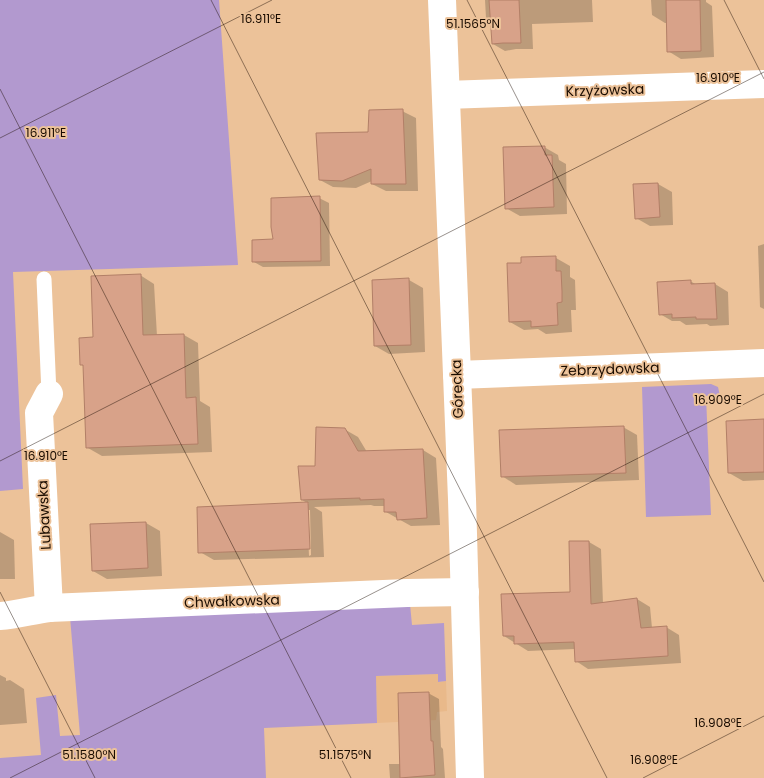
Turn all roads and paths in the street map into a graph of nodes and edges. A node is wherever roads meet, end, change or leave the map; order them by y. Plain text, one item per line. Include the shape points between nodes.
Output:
1 (442, 0) edge
2 (764, 84) edge
3 (446, 95) junction
4 (44, 279) dead end
5 (764, 363) edge
6 (457, 375) junction
7 (48, 394) joint
8 (465, 592) junction
9 (49, 608) junction
10 (0, 616) edge
11 (470, 778) edge

1 - 3 street, Górecka
2 - 3 street, Krzyżowska
3 - 6 street, Górecka
4 - 7 lane
5 - 6 street, Zebrzydowska
6 - 8 street, Górecka
7 - 9 street, Lubawska via 39,413
8 - 9 street, Chwałkowska
8 - 11 street, Górecka
9 - 10 street, Chwałkowska

